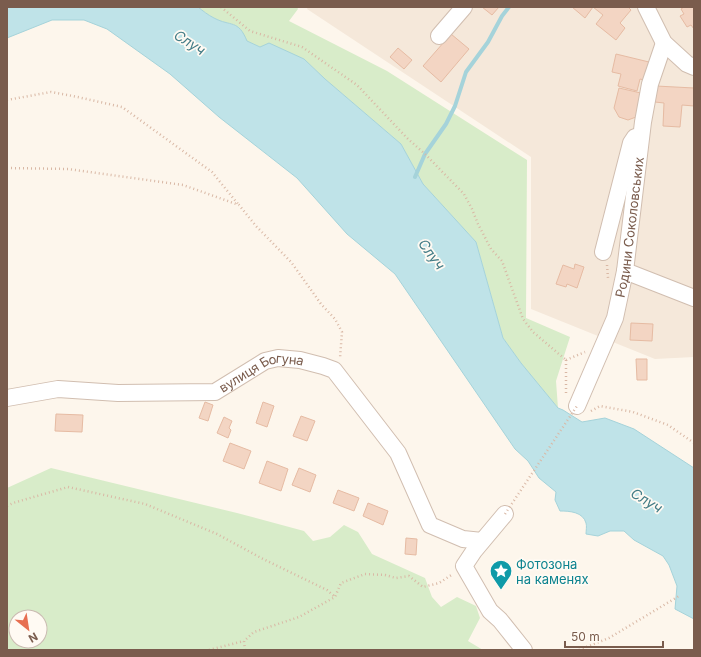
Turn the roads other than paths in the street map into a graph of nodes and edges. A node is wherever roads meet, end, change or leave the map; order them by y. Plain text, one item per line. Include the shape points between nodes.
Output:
1 (464, 7) edge
2 (646, 7) edge
3 (439, 36) dead end
4 (664, 43) junction
5 (694, 67) edge
6 (643, 122) junction
7 (603, 252) dead end
8 (625, 271) junction
9 (694, 298) edge
10 (7, 398) edge
11 (578, 409) road end
12 (505, 514) road end
13 (482, 541) junction
14 (524, 650) edge

1 - 3 street
2 - 4 street
4 - 5 street via 687,64
4 - 6 street, Родини Соколовських via 650,84
6 - 7 street via 631,144
6 - 8 street, Родини Соколовських
8 - 9 street
8 - 11 street, Родини Соколовських via 615,318
10 - 13 street, вулиця Богуна via 58,389 118,393 215,392 265,361 278,358 323,366 334,370 398,453 430,525 463,538
12 - 13 street
13 - 14 street via 464,566 490,611

